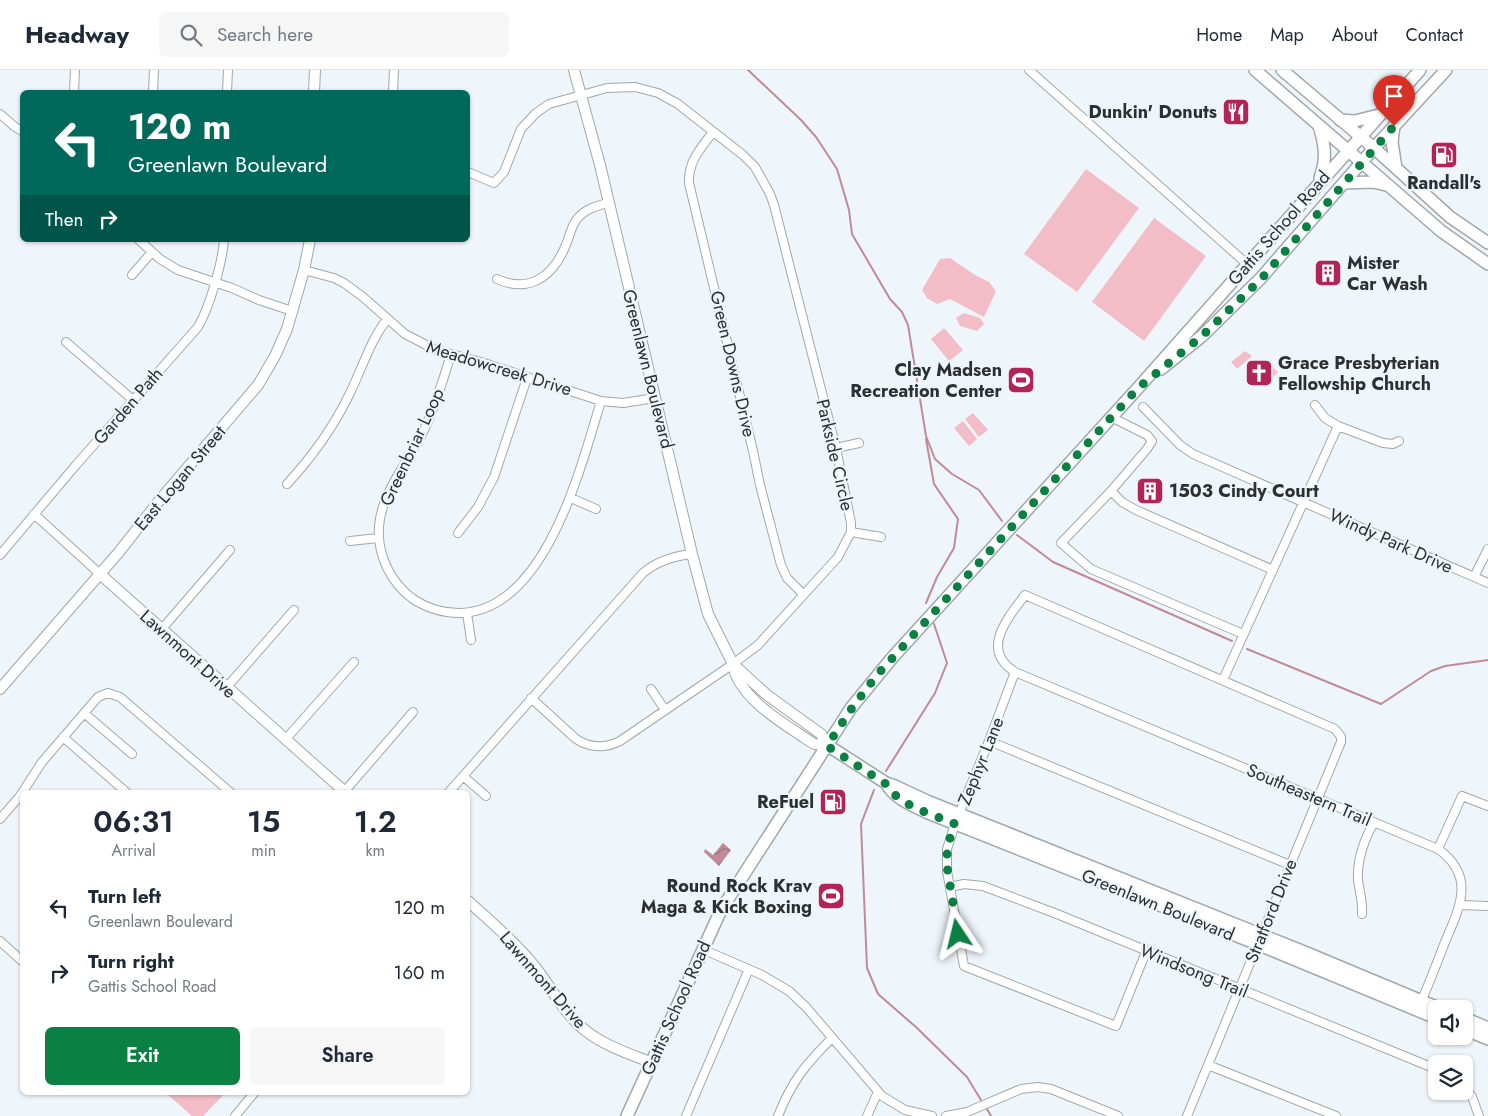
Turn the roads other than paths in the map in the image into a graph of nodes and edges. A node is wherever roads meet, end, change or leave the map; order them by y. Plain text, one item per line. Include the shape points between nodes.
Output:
1 (75, 70) edge
2 (154, 70) edge
3 (228, 70) edge
4 (315, 70) edge
5 (394, 70) edge
6 (574, 70) edge
7 (1029, 70) edge
8 (1255, 70) edge
9 (1282, 70) edge
10 (1420, 70) edge
11 (1446, 70) edge
12 (74, 90) edge
13 (153, 90) edge
14 (227, 90) edge
15 (314, 90) edge
16 (393, 90) edge
17 (582, 95) junction
18 (0, 114) edge
19 (1379, 115) junction
20 (1340, 120) junction
21 (1318, 124) junction
22 (1394, 126) junction
23 (20, 130) edge
24 (714, 132) junction
25 (1360, 136) junction
26 (1374, 148) junction
27 (1348, 150) junction
28 (1362, 162) junction
29 (1396, 168) junction
30 (470, 173) edge
31 (1318, 183) junction
32 (1344, 183) junction
33 (1388, 185) junction
34 (608, 203) junction
35 (141, 242) edge
36 (224, 242) edge
37 (310, 242) edge
38 (1488, 243) edge
39 (152, 252) junction
40 (1247, 264) junction
41 (1488, 264) edge
42 (304, 270) junction
43 (132, 275) dead end
44 (497, 279) dead end
45 (214, 283) junction
46 (292, 311) junction
47 (387, 319) junction
48 (66, 342) dead end
49 (451, 354) junction
50 (527, 378) junction
51 (1138, 388) junction
52 (655, 398) junction
53 (133, 400) junction
54 (601, 400) junction
55 (1315, 405) dead end
56 (1143, 407) dead end
57 (1111, 417) junction
58 (1338, 426) junction
59 (859, 442) dead end
60 (1400, 442) dead end
61 (836, 448) junction
62 (287, 484) dead end
63 (1111, 491) junction
64 (571, 498) junction
65 (1303, 502) junction
66 (596, 509) dead end
67 (34, 514) junction
68 (851, 532) junction
69 (458, 533) dead end
70 (881, 537) dead end
71 (378, 538) junction
72 (350, 541) dead end
73 (1488, 549) edge
74 (230, 550) dead end
75 (0, 554) edge
76 (692, 554) junction
77 (1272, 570) junction
78 (100, 574) junction
79 (1474, 577) junction
80 (1488, 583) edge
81 (803, 594) junction
82 (294, 610) dead end
83 (467, 613) junction
84 (161, 630) junction
85 (1243, 634) junction
86 (471, 640) dead end
87 (354, 662) dead end
88 (733, 664) junction
89 (1015, 672) junction
90 (1223, 680) junction
91 (0, 688) edge
92 (226, 688) junction
93 (651, 689) dead end
94 (531, 698) junction
95 (665, 710) junction
96 (413, 712) dead end
97 (84, 713) junction
98 (63, 737) junction
99 (285, 740) junction
100 (990, 742) junction
101 (827, 746) junction
102 (132, 754) dead end
103 (463, 776) junction
104 (25, 790) edge
105 (124, 790) edge
106 (228, 790) edge
107 (342, 790) edge
108 (346, 790) edge
109 (451, 790) edge
110 (486, 796) dead end
111 (20, 798) edge
112 (1318, 798) junction
113 (1488, 806) edge
114 (0, 819) edge
115 (957, 819) junction
116 (1374, 822) junction
117 (1438, 848) junction
118 (1290, 865) junction
119 (950, 887) junction
120 (470, 903) edge
121 (1460, 905) junction
122 (1488, 906) edge
123 (1362, 914) dead end
124 (1259, 940) junction
125 (0, 941) edge
126 (702, 949) junction
127 (1146, 952) junction
128 (20, 959) edge
129 (749, 969) junction
130 (1240, 989) junction
131 (1420, 1006) junction
132 (1428, 1007) edge
133 (1428, 1012) edge
134 (1473, 1022) edge
135 (1488, 1028) edge
136 (1473, 1033) edge
137 (832, 1038) junction
138 (1488, 1039) edge
139 (652, 1063) junction
140 (1208, 1065) junction
141 (1428, 1066) edge
142 (878, 1092) junction
143 (252, 1095) edge
144 (1473, 1100) edge
145 (235, 1116) edge
146 (627, 1116) edge
147 (686, 1116) edge
148 (778, 1116) edge
149 (867, 1116) edge
150 (932, 1116) edge
151 (946, 1116) edge
152 (1118, 1116) edge
153 (1187, 1116) edge
154 (1336, 1116) edge
155 (1479, 1116) edge

1 - 12 street
2 - 13 street
3 - 14 street
4 - 15 street
5 - 16 street
6 - 17 street, Greenlawn Boulevard
7 - 40 street
8 - 21 main road
9 - 20 main road
10 - 19 main road, Gattis School Road
11 - 22 main road, Gattis School Road
17 - 24 street, Parkside Circle via 618,86 646,89 673,101
17 - 30 street, Parkside Circle via 549,104 527,122 504,172 494,183
17 - 34 street, Greenlawn Boulevard
18 - 23 street
19 - 20 main road via 1354,121
19 - 25 main road, Gattis School Road
20 - 25 main road
21 - 27 main road
21 - 31 main road via 1326,155
22 - 26 main road, Gattis School Road
22 - 29 main road via 1392,142
24 - 61 street, Parkside Circle via 754,167 770,194
24 - 81 street, Green Downs Drive via 694,157 690,183 781,565 787,578
25 - 26 main road
25 - 27 main road, Gattis School Road
26 - 28 main road, Gattis School Road
26 - 29 main road
27 - 28 main road
27 - 31 main road, Gattis School Road
28 - 32 main road, Gattis School Road
28 - 33 main road
29 - 38 main road via 1450,217
31 - 40 main road, Gattis School Road
32 - 33 main road
32 - 51 main road, Gattis School Road via 1229,312
33 - 41 main road via 1441,231
34 - 44 street via 592,207 578,217 562,254 553,267 534,283 513,284
34 - 52 street, Greenlawn Boulevard
35 - 39 street
36 - 45 street, Garden Path
37 - 42 street, East Logan Street
39 - 43 street
39 - 45 street via 178,270
40 - 51 main road, Gattis School Road
42 - 46 street, East Logan Street
42 - 47 street, Meadowcreek Drive via 344,283
45 - 46 street
45 - 53 street, Garden Path via 198,327
46 - 78 street, East Logan Street via 275,356 258,385
47 - 49 street, Meadowcreek Drive via 415,340
47 - 62 street via 376,334 336,419
48 - 53 street
49 - 50 street, Meadowcreek Drive
49 - 71 street, Greenbriar Loop via 423,433 383,505
50 - 54 street, Meadowcreek Drive
50 - 69 street via 494,477 478,507
51 - 57 main road, Gattis School Road
52 - 54 street, Meadowcreek Drive via 623,403
52 - 76 street, Greenlawn Boulevard
53 - 67 street, Garden Path
54 - 64 street, Greenbriar Loop
55 - 58 street via 1325,418
56 - 65 street, Windy Park Drive via 1193,454
57 - 63 street via 1152,440
57 - 101 main road, Gattis School Road via 877,675
58 - 60 street via 1383,443
58 - 65 street
59 - 61 street
61 - 68 street, Parkside Circle
63 - 77 street via 1136,510
63 - 85 street via 1061,543 1091,569
64 - 66 street
64 - 83 street, Greenbriar Loop via 538,560 518,585 493,606
65 - 77 street
65 - 79 street, Windy Park Drive
67 - 75 street, Garden Path
67 - 78 street, Lawnmont Drive
68 - 70 street
68 - 81 street, Parkside Circle via 838,557
71 - 72 street
71 - 83 street, Greenbriar Loop via 385,565 408,595 432,609
73 - 79 street
74 - 84 street
76 - 88 street, Greenlawn Boulevard via 708,614
76 - 94 street via 660,561 643,574
77 - 85 street
78 - 84 street, Lawnmont Drive
78 - 91 street, East Logan Street
79 - 80 street, Windy Park Drive
81 - 88 street, Parkside Circle via 758,645
82 - 92 street
83 - 86 street
84 - 92 street, Lawnmont Drive
85 - 90 street
87 - 99 street
88 - 95 street, Parkside Circle
88 - 101 street, Greenlawn Boulevard via 742,685 770,714 814,744
89 - 90 street via 1001,657 998,645 1004,623 1025,595
89 - 100 street, Zephyr Lane
89 - 112 street, Southeastern Trail
90 - 112 street, Stratford Drive via 1339,733 1341,742
92 - 99 street, Lawnmont Drive
93 - 95 street
94 - 95 street, Parkside Circle via 576,739 599,747 613,745
94 - 103 street
96 - 108 street
97 - 98 street
97 - 102 street
97 - 106 street via 98,697 108,693 120,697
98 - 104 street via 42,762
98 - 105 street
99 - 107 street, Lawnmont Drive
100 - 115 street, Zephyr Lane
100 - 118 street
101 - 115 main road, Greenlawn Boulevard via 886,784 927,801
101 - 126 main road, Gattis School Road via 729,896
103 - 109 street
103 - 110 street
111 - 114 street
112 - 116 street, Southeastern Trail
112 - 118 street, Stratford Drive
113 - 117 street via 1462,796
115 - 119 street, Zephyr Lane via 947,849
115 - 124 main road, Greenlawn Boulevard
116 - 117 street, Southeastern Trail
116 - 123 street via 1360,858 1358,879
117 - 121 street, Southeastern Trail via 1452,861 1460,878
118 - 124 street, Stratford Drive
119 - 127 street, Windsong Trail via 964,884 983,886
119 - 127 street, Zephyr Lane via 964,966 1116,1026
120 - 139 street, Lawnmont Drive via 518,948 578,1024 595,1038
121 - 122 street
121 - 131 street, Southeastern Trail
124 - 130 street, Stratford Drive
124 - 131 main road, Greenlawn Boulevard
125 - 128 street
126 - 129 street
126 - 139 main road, Gattis School Road
127 - 130 street, Windsong Trail
129 - 137 street via 789,991
129 - 147 street
130 - 140 street, Stratford Drive
130 - 141 street, Windsong Trail
131 - 132 main road, Greenlawn Boulevard
131 - 133 main road, Greenlawn Boulevard
134 - 135 main road
136 - 138 main road
137 - 142 street
137 - 148 street via 803,1068
139 - 146 main road, Gattis School Road
140 - 153 street, Stratford Drive
140 - 154 street
142 - 149 street
142 - 150 street via 905,1110
143 - 145 street
144 - 155 street
151 - 152 street via 967,1112 1020,1090 1038,1087 1051,1089

